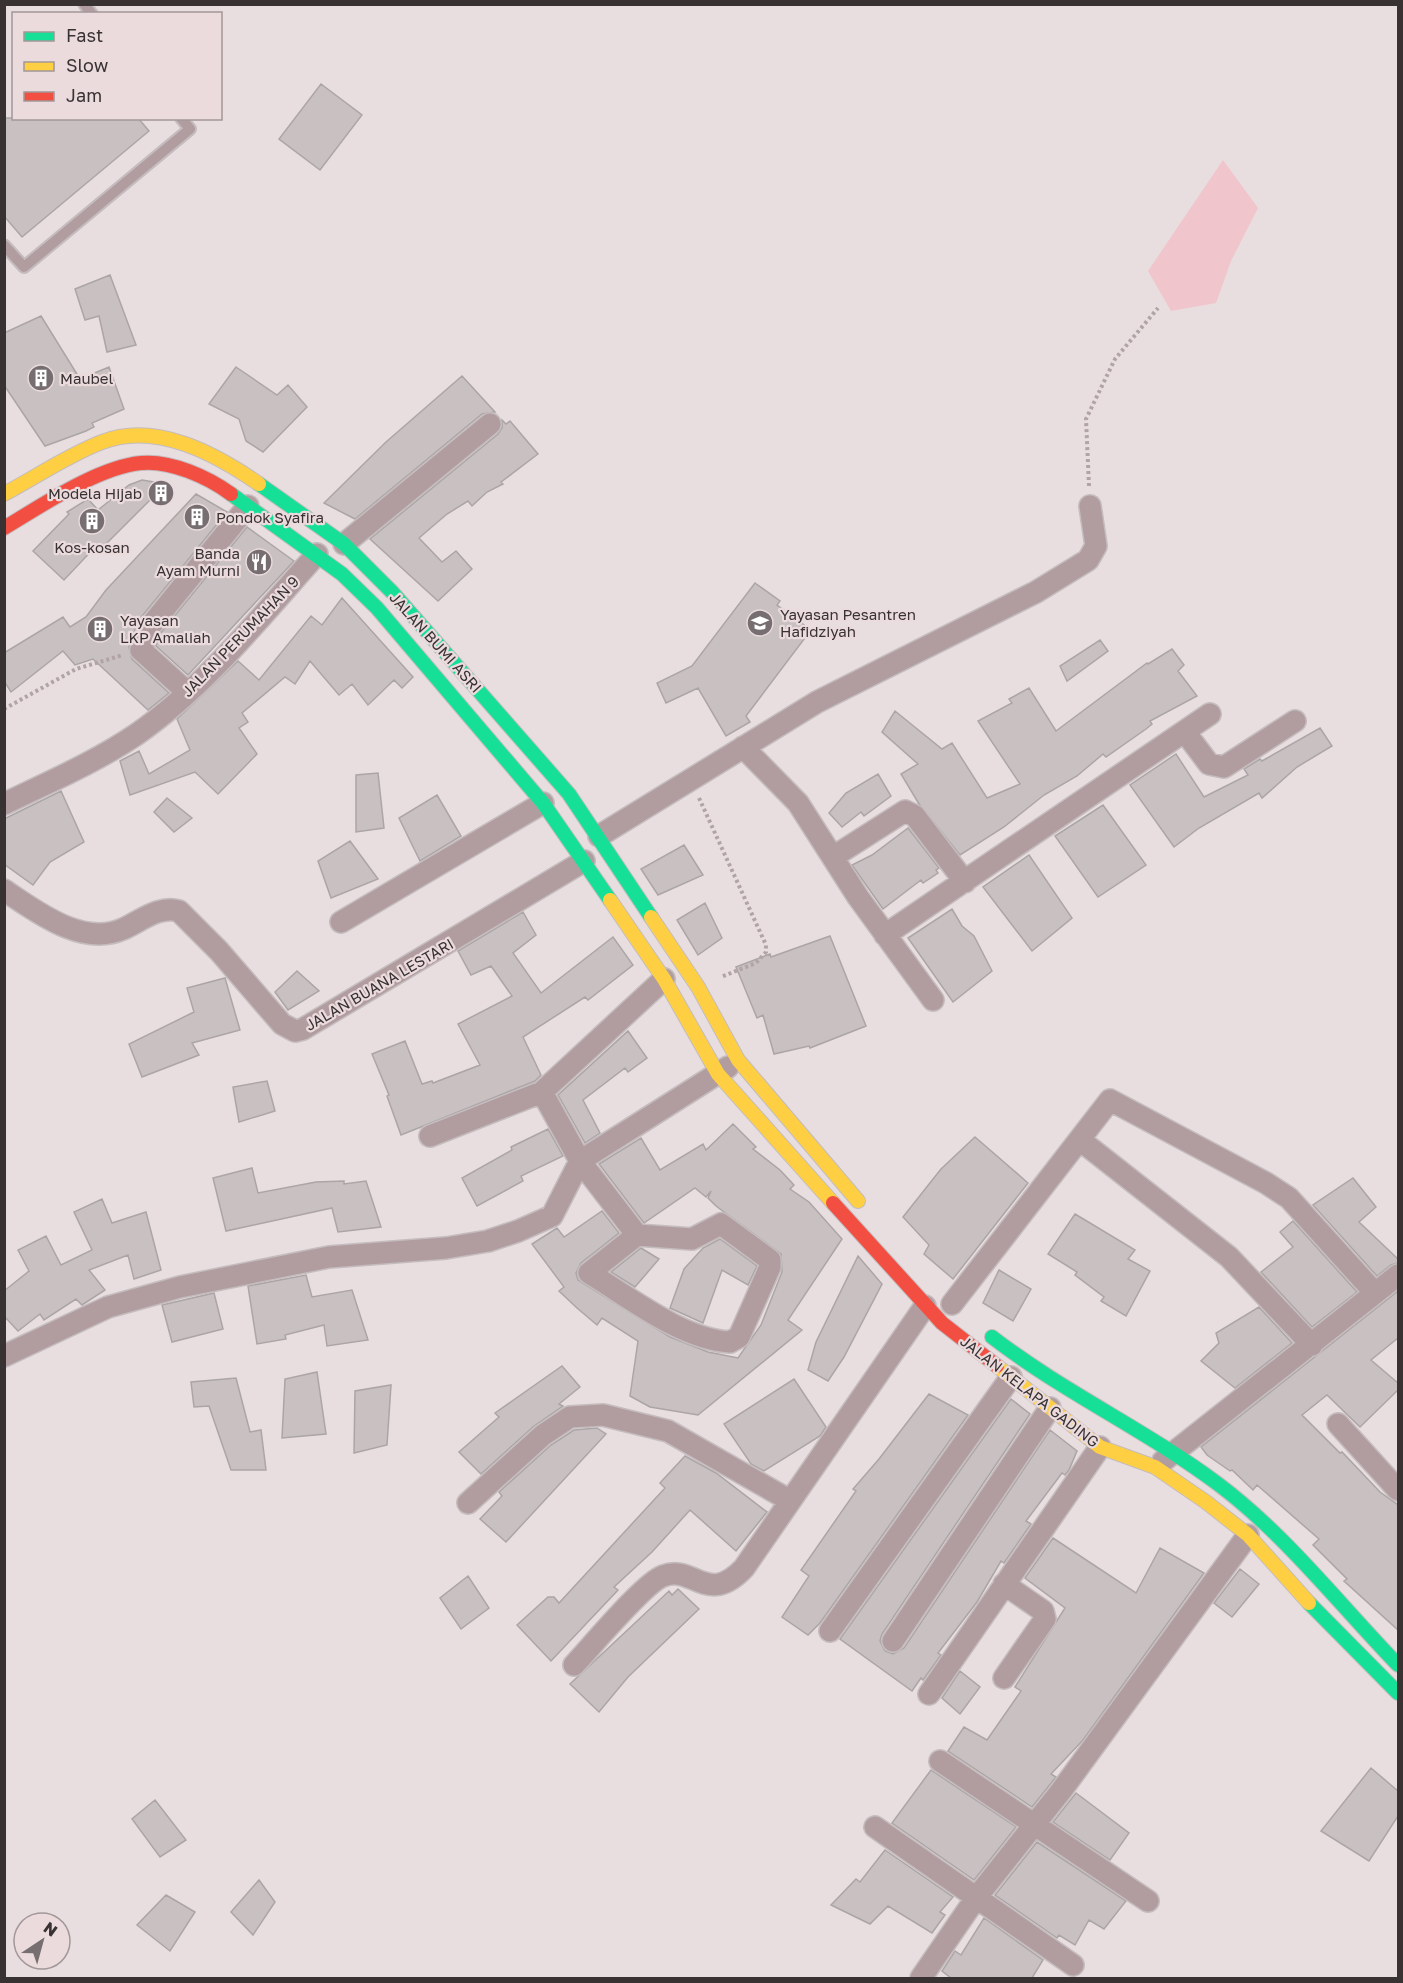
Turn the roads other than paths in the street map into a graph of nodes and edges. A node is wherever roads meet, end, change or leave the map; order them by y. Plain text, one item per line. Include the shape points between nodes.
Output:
1 (183, 120) edge
2 (4, 245) edge
3 (490, 424) dead end
4 (22, 484) junction
5 (4, 494) edge
6 (248, 506) junction
7 (1090, 506) road end
8 (38, 508) junction
9 (4, 528) edge
10 (344, 544) junction
11 (317, 554) junction
12 (393, 593) junction
13 (377, 608) junction
14 (188, 692) junction
15 (1210, 714) dead end
16 (1294, 721) dead end
17 (1185, 732) junction
18 (743, 747) junction
19 (543, 803) junction
20 (4, 804) edge
21 (599, 836) junction
22 (833, 857) junction
23 (584, 861) junction
24 (965, 882) junction
25 (4, 890) edge
26 (340, 922) dead end
27 (885, 935) junction
28 (664, 979) junction
29 (933, 1000) dead end
30 (738, 1060) junction
31 (718, 1074) junction
32 (542, 1092) junction
33 (430, 1136) dead end
34 (1080, 1140) junction
35 (580, 1161) junction
36 (870, 1215) dead end
37 (637, 1235) junction
38 (1398, 1275) edge
39 (1375, 1293) junction
40 (952, 1304) dead end
41 (925, 1306) junction
42 (985, 1331) dead end
43 (1312, 1345) junction
44 (4, 1356) edge
45 (1011, 1377) junction
46 (1050, 1408) junction
47 (1338, 1424) dead end
48 (1100, 1447) junction
49 (1174, 1453) junction
50 (1155, 1467) junction
51 (1398, 1490) edge
52 (789, 1500) junction
53 (468, 1503) dead end
54 (1248, 1535) junction
55 (1004, 1584) junction
56 (830, 1631) dead end
57 (893, 1641) dead end
58 (574, 1665) dead end
59 (1398, 1665) edge
60 (1004, 1678) dead end
61 (1397, 1690) edge
62 (929, 1694) dead end
63 (940, 1761) dead end
64 (1035, 1824) junction
65 (875, 1827) dead end
66 (976, 1898) junction
67 (1148, 1902) dead end
68 (1073, 1965) dead end
69 (921, 1978) edge

1 - 2 lane via 190,129 24,267
3 - 10 street
4 - 5 street, JALAN BUMI ASRI
4 - 8 street
4 - 10 street, JALAN BUMI ASRI via 118,437 168,439 208,453 242,472
6 - 8 street, JALAN BUMI ASRI via 200,476 159,464 140,463 87,480
6 - 11 street, JALAN BUMI ASRI
6 - 14 street via 148,629 141,650
7 - 18 street via 1096,546 1088,560 1036,592 817,702
8 - 9 street, JALAN BUMI ASRI
10 - 12 street, JALAN BUMI ASRI
11 - 13 street, JALAN BUMI ASRI
11 - 14 street, JALAN PERUMAHAN 9
12 - 13 street
12 - 21 street, JALAN BUMI ASRI via 538,757
13 - 19 street, JALAN BUMI ASRI
14 - 20 street, JALAN PERUMAHAN 9 via 114,749
15 - 17 street
16 - 17 street via 1224,767 1209,764
17 - 24 street
18 - 21 street
18 - 22 street via 798,803
19 - 23 street, JALAN BUMI ASRI
19 - 26 street
21 - 30 street, JALAN BUMI ASRI via 698,987
22 - 24 street via 900,813 910,812
22 - 27 street
23 - 25 street, JALAN BUANA LESTARI via 296,1031 282,1024 179,911 162,910 123,929 96,934 36,912
23 - 28 street, JALAN BUMI ASRI
24 - 27 street
27 - 29 street
28 - 31 street, JALAN BUMI ASRI
28 - 32 street
30 - 31 street
30 - 36 street
31 - 35 street
31 - 41 street, JALAN KELAPA GADING
32 - 33 street
32 - 35 street
34 - 39 street via 1110,1100 1288,1198
34 - 40 street
34 - 43 street via 1228,1257
35 - 37 street
35 - 44 street via 552,1216 518,1231 446,1248 329,1257 180,1287 108,1307
37 - 37 street via 589,1273 668,1321 701,1336 730,1342 739,1337 770,1267 766,1256 721,1224 692,1239
38 - 39 street
39 - 43 street
41 - 45 street, JALAN KELAPA GADING
41 - 52 street
42 - 49 street, JALAN KELAPA GADING via 1083,1402
43 - 49 street
45 - 46 street, JALAN KELAPA GADING
45 - 56 street
46 - 48 street, JALAN KELAPA GADING
46 - 57 street
47 - 51 street
48 - 50 street, JALAN KELAPA GADING
48 - 55 street
49 - 50 street
49 - 59 street, JALAN KELAPA GADING via 1219,1485 1269,1529
50 - 54 street, JALAN KELAPA GADING
52 - 53 street via 668,1431 603,1415 570,1417 543,1435
52 - 58 street via 744,1568 731,1581 714,1585 678,1574 662,1576
54 - 61 street, JALAN KELAPA GADING via 1330,1626
54 - 64 street
55 - 60 street via 1043,1611 1045,1619
55 - 62 street
63 - 64 street
64 - 66 street
64 - 67 street
65 - 66 street
66 - 68 street
66 - 69 street

